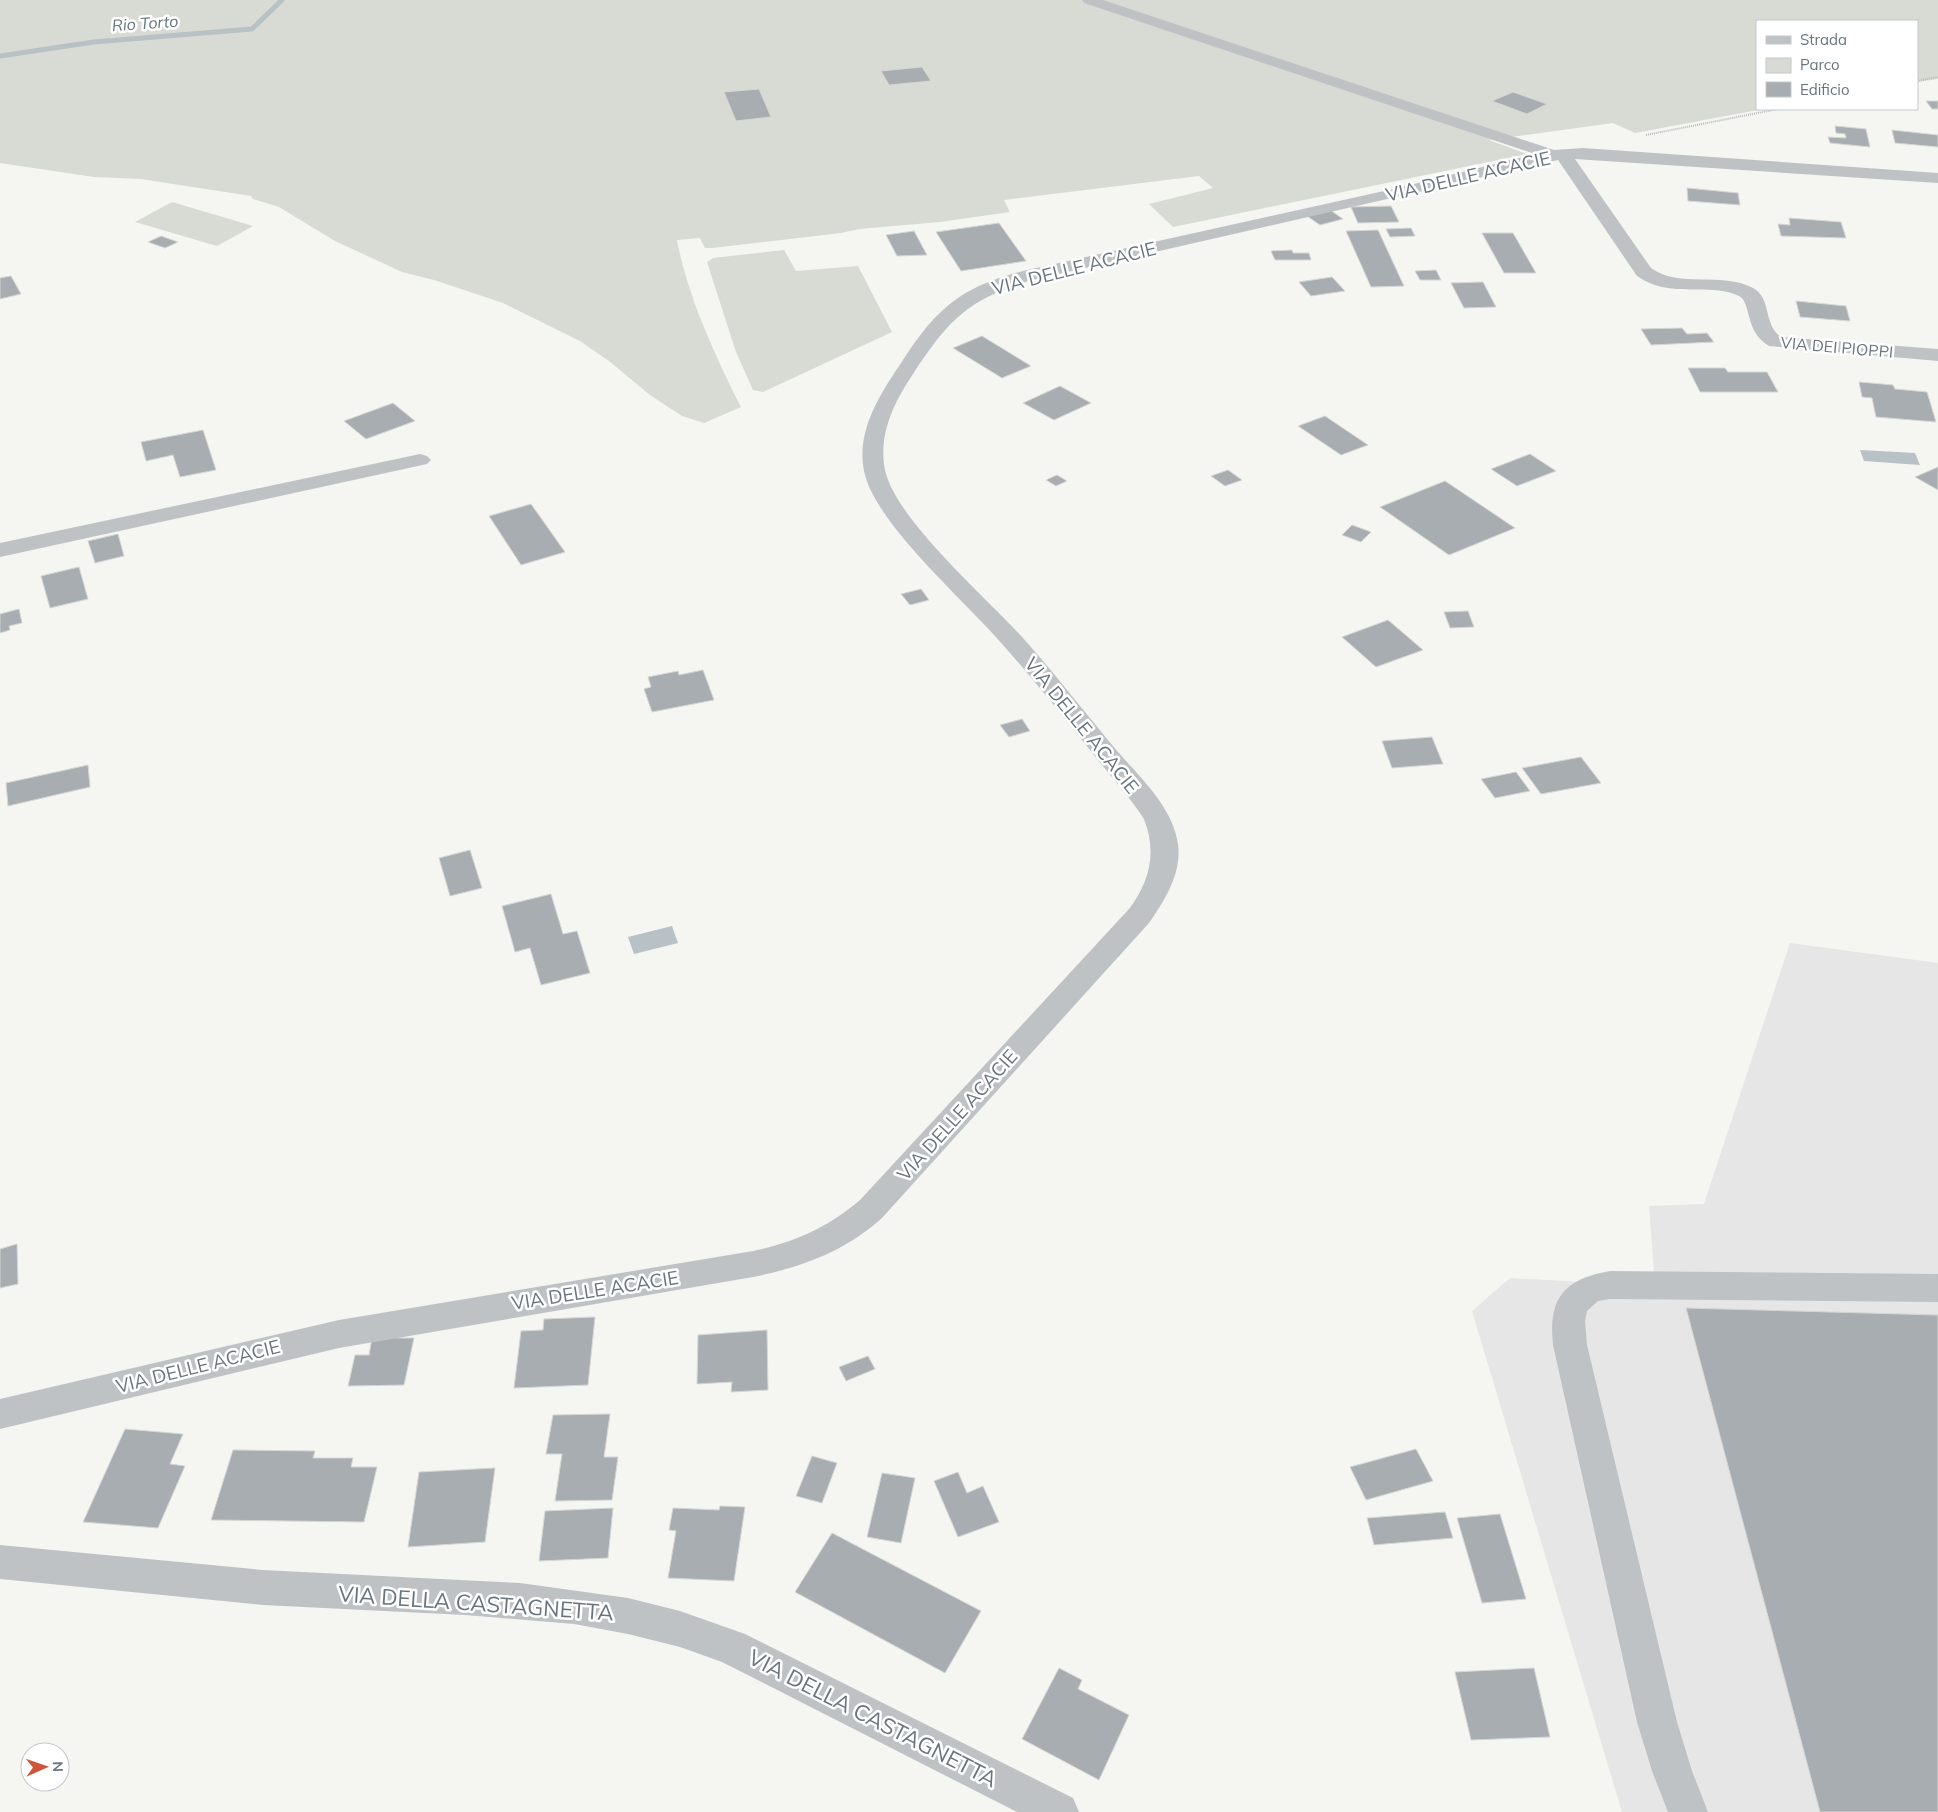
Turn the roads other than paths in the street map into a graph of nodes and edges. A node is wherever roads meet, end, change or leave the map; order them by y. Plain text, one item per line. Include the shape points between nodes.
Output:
1 (1089, 0) edge
2 (1558, 155) junction
3 (1938, 178) edge
4 (1938, 355) edge
5 (420, 460) dead end
6 (0, 550) edge
7 (1938, 1288) edge
8 (0, 1414) edge
9 (0, 1562) edge
10 (1059, 1812) edge
11 (1688, 1812) edge

1 - 2 street
2 - 3 street, VIA DELLE ACACIE via 1590,154
2 - 4 street, VIA DEI PIOPPI via 1644,272 1652,278 1746,292 1753,299 1761,331 1776,342
2 - 8 street, VIA DELLE ACACIE via 1000,284 963,301 943,317 894,387 880,415 876,434 874,466 882,489 940,564 1014,642 1152,810 1163,832 1165,862 1157,890 1139,916 852,1227 816,1248 778,1258 339,1334
5 - 6 street
7 - 11 street via 1626,1284 1596,1287 1575,1299 1570,1308 1570,1345 1652,1702
9 - 10 street, VIA DELLA CASTAGNETTA via 298,1590 561,1605 645,1618 732,1647

